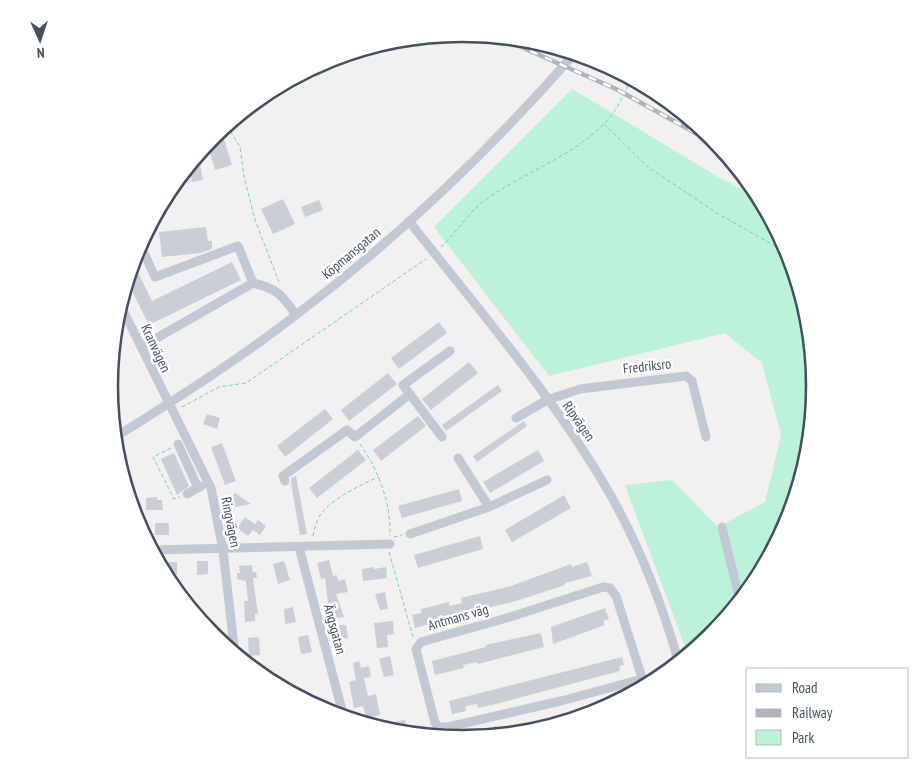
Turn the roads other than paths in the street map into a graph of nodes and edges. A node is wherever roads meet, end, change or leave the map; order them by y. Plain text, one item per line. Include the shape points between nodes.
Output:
1 (569, 60) edge
2 (409, 221) junction
3 (144, 254) edge
4 (252, 284) junction
5 (296, 315) junction
6 (126, 316) edge
7 (141, 347) junction
8 (450, 351) dead end
9 (410, 394) junction
10 (547, 400) junction
11 (168, 404) junction
12 (516, 418) dead end
13 (121, 433) edge
14 (706, 436) dead end
15 (442, 437) dead end
16 (178, 444) road end
17 (458, 458) dead end
18 (547, 480) dead end
19 (285, 481) dead end
20 (208, 483) junction
21 (198, 488) junction
22 (187, 494) road end
23 (489, 508) junction
24 (722, 527) dead end
25 (410, 534) road end
26 (390, 541) road end
27 (299, 547) junction
28 (159, 550) edge
29 (223, 550) junction
30 (738, 592) edge
31 (234, 644) edge
32 (676, 655) edge
33 (643, 679) edge
34 (630, 686) edge
35 (341, 708) edge

1 - 2 street, Köpmansgatan via 484,151
2 - 5 street, Köpmansgatan
2 - 10 street, Ripvägen
3 - 4 street via 155,277 238,246
4 - 5 street via 271,288 282,295
4 - 7 street
5 - 11 street, Köpmansgatan
6 - 7 street, Kranvägen
7 - 11 street, Kranvägen
8 - 9 street via 403,385
9 - 15 street
9 - 19 street via 355,436 346,430 283,476
10 - 12 street, Fredriksro
10 - 14 street, Fredriksro via 580,389 686,376 692,381
10 - 32 street, Ripvägen via 588,458 620,515 657,599
11 - 13 street, Köpmansgatan
11 - 20 street, Ringvägen
16 - 21 street
17 - 23 street
18 - 23 street
20 - 21 street
20 - 29 street, Ringvägen
21 - 22 street
23 - 25 street
24 - 30 street
26 - 27 street
27 - 29 street
27 - 35 street, Ängsgatan
28 - 29 street
29 - 31 street, Ringvägen
33 - 34 street, Antmans väg via 616,596 610,588 603,587 417,645 435,722 439,727

